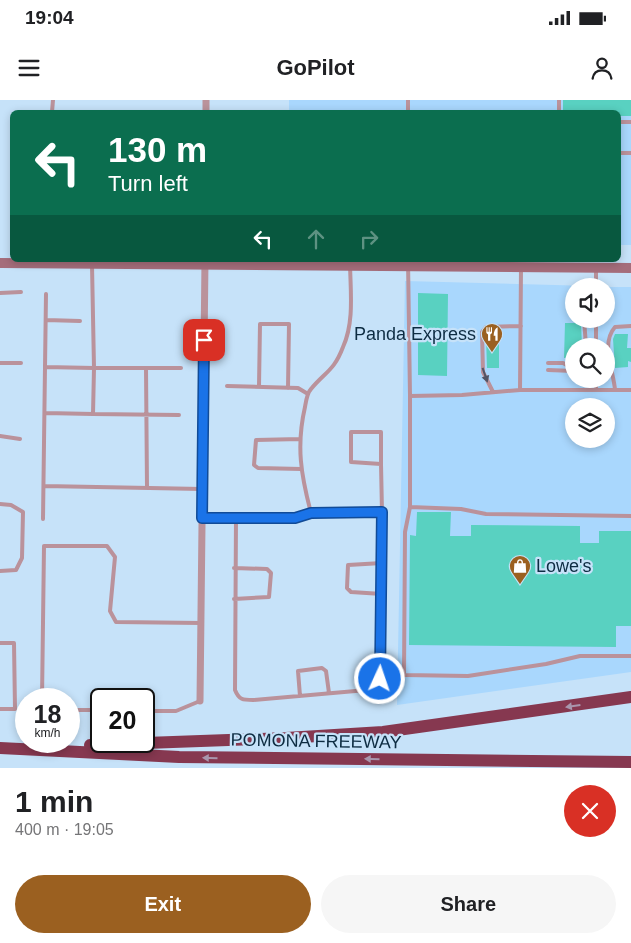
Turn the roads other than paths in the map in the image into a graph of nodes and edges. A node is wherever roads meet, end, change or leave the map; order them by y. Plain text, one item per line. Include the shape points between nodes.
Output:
1 (49, 262) edge
2 (0, 263) edge
3 (205, 263) edge
4 (296, 263) edge
5 (350, 263) edge
6 (408, 264) edge
7 (466, 264) edge
8 (490, 264) edge
9 (92, 265) junction
10 (521, 268) junction
11 (596, 268) junction
12 (631, 268) edge
13 (596, 278) edge
14 (21, 292) dead end
15 (0, 293) edge
16 (46, 294) dead end
17 (46, 320) junction
18 (80, 321) dead end
19 (520, 326) junction
20 (631, 326) edge
21 (0, 363) edge
22 (20, 363) dead end
23 (548, 363) dead end
24 (565, 364) edge
25 (45, 367) junction
26 (94, 368) junction
27 (146, 368) junction
28 (181, 368) dead end
29 (548, 370) dead end
30 (565, 370) edge
31 (227, 386) dead end
32 (259, 386) junction
33 (288, 388) junction
34 (520, 390) junction
35 (596, 390) joint
36 (615, 390) junction
37 (631, 390) edge
38 (493, 392) junction
39 (308, 394) junction
40 (410, 396) junction
41 (44, 413) junction
42 (93, 414) junction
43 (146, 414) junction
44 (179, 415) dead end
45 (0, 436) edge
46 (20, 439) dead end
47 (300, 440) junction
48 (381, 464) junction
49 (301, 469) junction
50 (44, 486) junction
51 (147, 488) junction
52 (202, 489) junction
53 (0, 504) edge
54 (410, 507) junction
55 (382, 512) junction
56 (311, 513) junction
57 (631, 516) edge
58 (202, 518) junction
59 (236, 518) junction
60 (43, 519) dead end
61 (382, 563) junction
62 (234, 568) junction
63 (0, 570) edge
64 (382, 594) junction
65 (234, 599) junction
66 (201, 623) junction
67 (0, 643) edge
68 (631, 656) edge
69 (42, 688) edge
70 (329, 693) junction
71 (300, 696) junction
72 (631, 697) edge
73 (200, 701) joint
74 (0, 710) edge
75 (155, 711) edge
76 (5, 748) edge
77 (631, 762) edge

1 - 2 street
1 - 9 street
3 - 4 street
3 - 9 street
3 - 52 street
4 - 5 street
5 - 6 street
5 - 39 lane via 350,322 344,346 332,370
6 - 7 street
6 - 40 lane
7 - 8 street
8 - 10 street
9 - 26 lane
10 - 11 street
10 - 19 lane
11 - 12 street
11 - 13 lane
14 - 15 lane
16 - 17 lane
17 - 18 lane
17 - 25 lane
19 - 34 lane
19 -> 38 lane via 486,328 482,332 483,372
20 - 36 lane via 610,332 610,368
21 - 22 lane
23 - 24 lane
25 - 26 lane
25 - 41 lane
26 - 27 lane
26 - 42 lane
27 - 28 lane
27 - 43 lane
29 - 30 lane
31 - 32 lane
32 - 33 lane
32 - 33 lane via 260,324 289,324
33 - 39 lane via 298,388
34 - 35 lane
34 - 38 lane
35 - 36 lane
36 - 37 lane
38 - 40 lane
39 - 47 lane
40 - 54 lane
41 - 42 lane
41 - 50 lane
42 - 43 lane
43 - 44 lane
43 - 51 lane
45 - 46 lane
47 - 49 lane
47 - 49 lane via 256,440 254,465 258,468
48 - 48 lane via 350,462 351,432 381,432
48 - 55 lane
49 - 56 lane
50 - 51 lane
50 - 60 lane
51 - 52 lane
52 - 58 street
53 - 63 lane via 11,505 23,512 22,558 16,570
54 - 57 lane via 462,508 486,514
54 - 68 lane via 405,532 404,675 468,676 580,656
55 - 56 lane
55 - 61 lane
56 - 59 lane via 295,518
58 - 59 lane
58 - 66 street
59 - 62 lane
61 - 64 lane
61 - 64 lane via 348,565 347,588 350,592
62 - 65 lane
62 - 65 lane via 267,569 271,573 269,597
64 - 70 lane via 378,689
65 - 71 lane via 235,690 238,698
66 - 69 lane via 116,622 110,611 115,557 107,546 44,546
66 - 73 street
67 - 74 lane via 14,643 14,709
70 - 71 lane
70 - 71 lane via 326,671 322,668 298,671
72 -> 76 highway via 383,732
73 - 75 lane via 176,711
77 -> 76 highway, POMONA FREEWAY via 178,757

